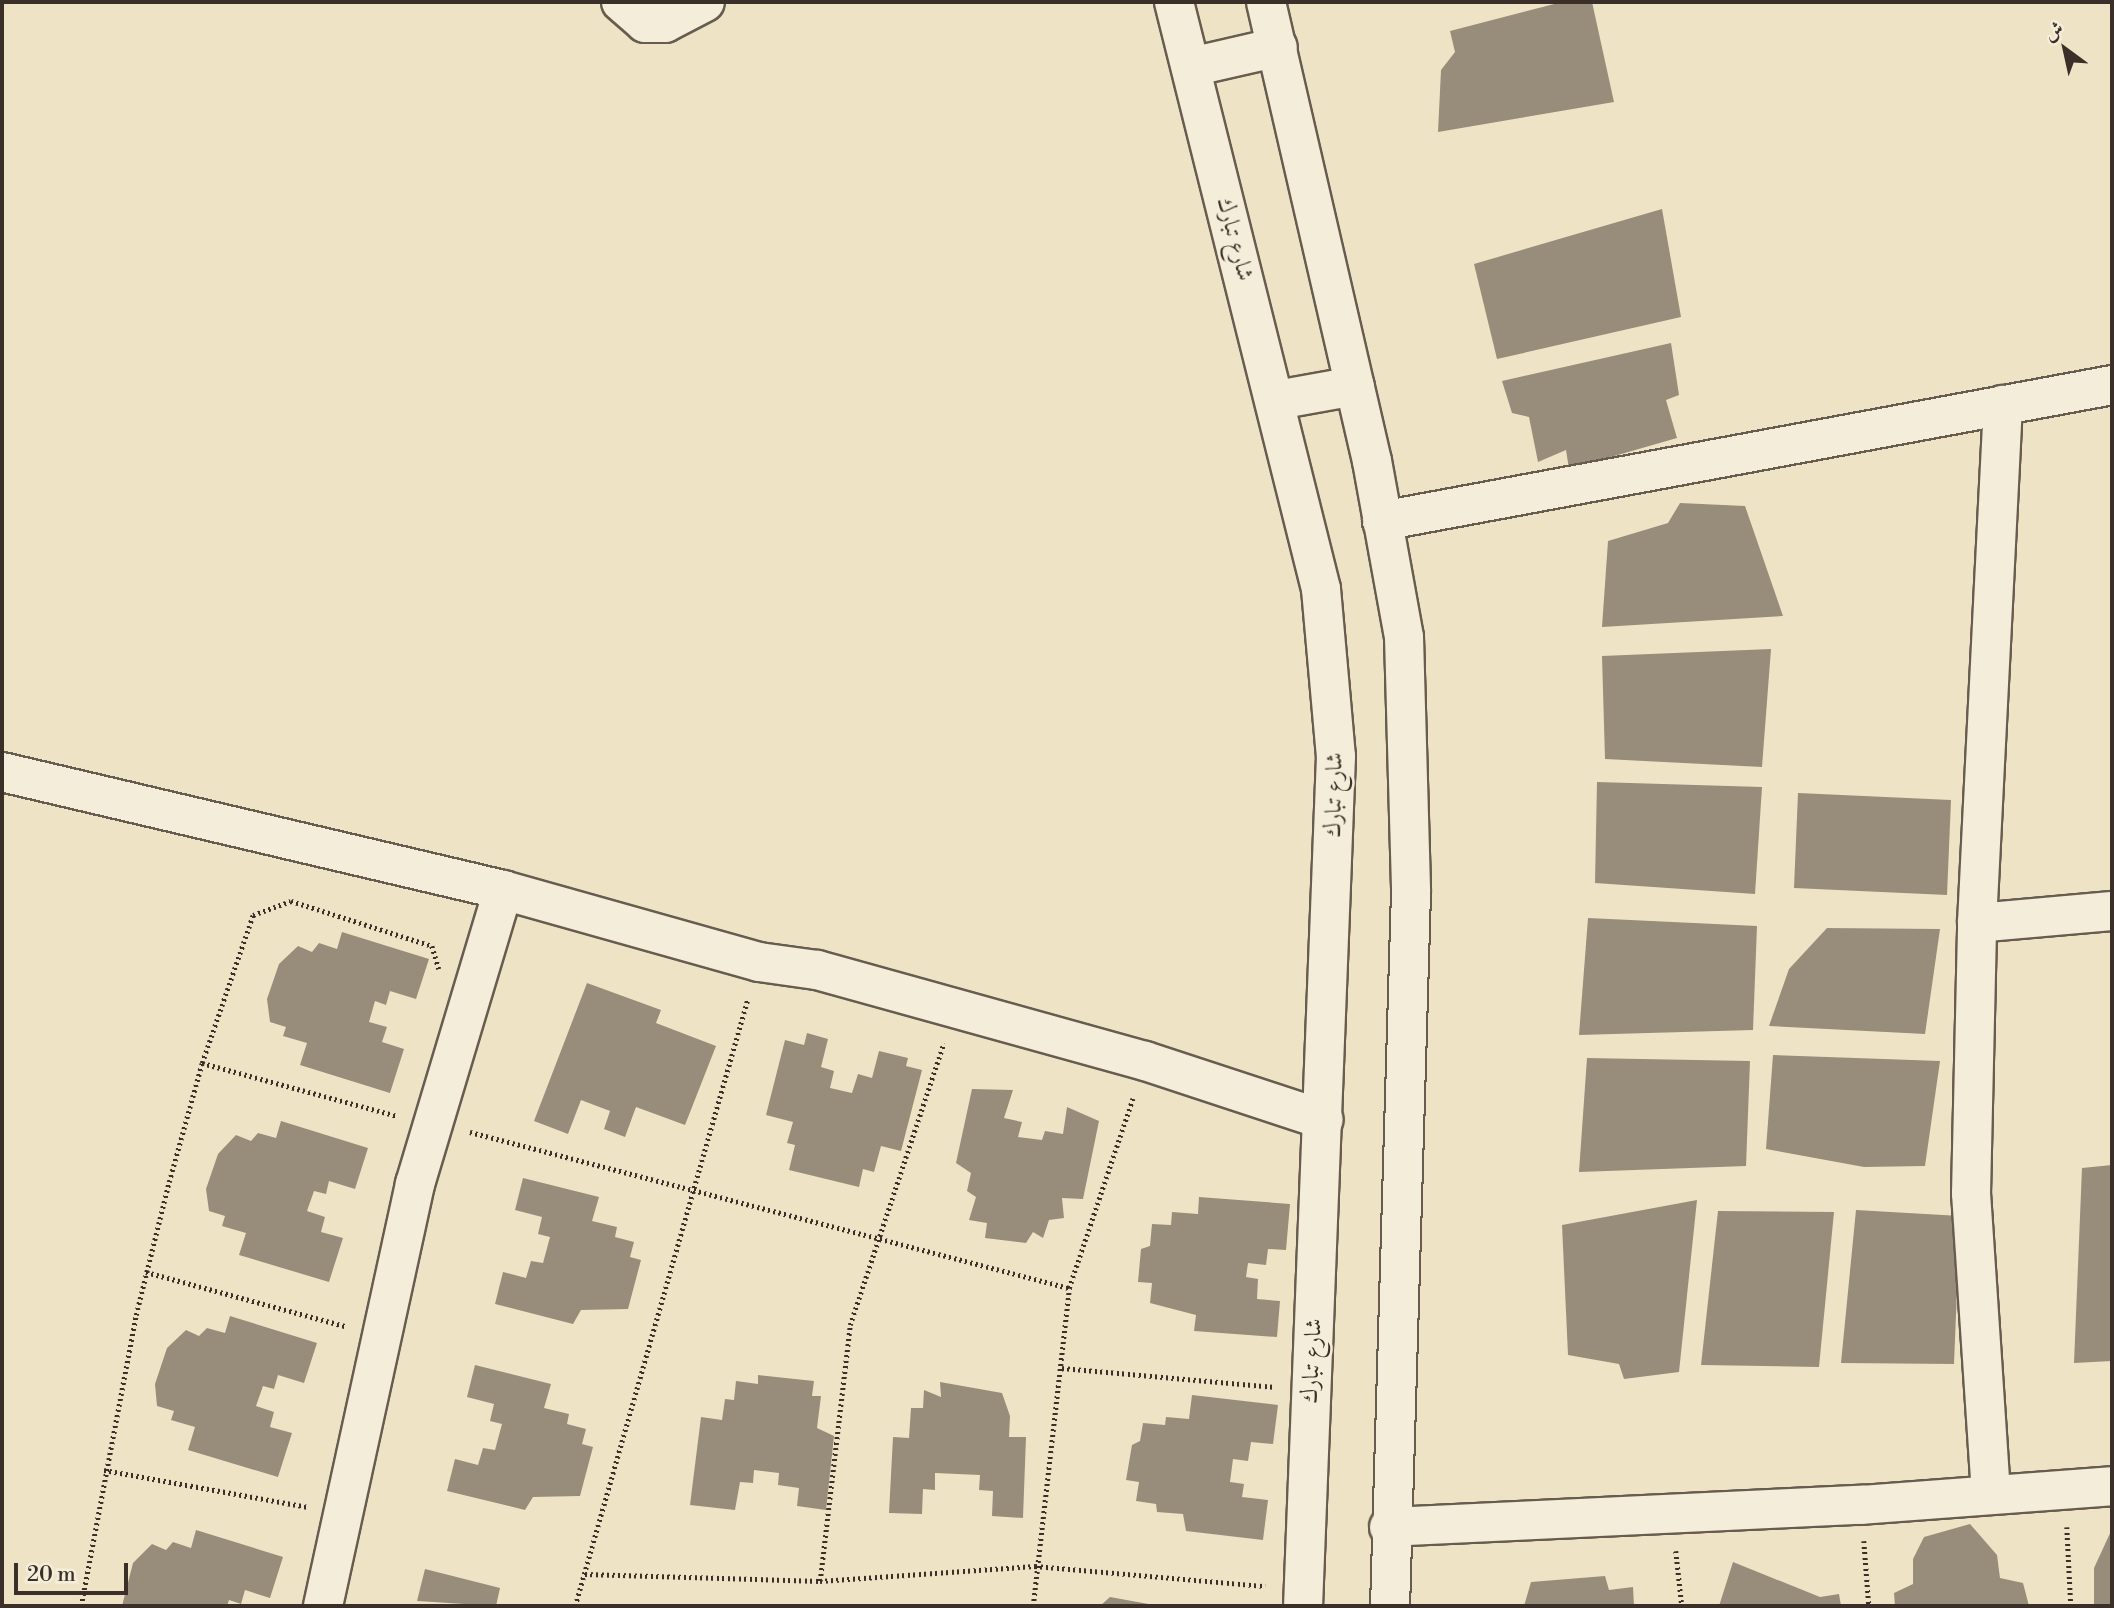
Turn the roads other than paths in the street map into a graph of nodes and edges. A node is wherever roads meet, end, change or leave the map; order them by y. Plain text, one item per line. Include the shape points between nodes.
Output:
1 (621, 2) edge
2 (1174, 2) edge
3 (1266, 2) edge
4 (687, 6) edge
5 (1278, 47) junction
6 (1191, 67) junction
7 (2112, 385) edge
8 (1355, 386) junction
9 (1277, 400) junction
10 (2003, 405) junction
11 (1382, 521) junction
12 (2, 772) edge
13 (503, 890) junction
14 (2112, 911) edge
15 (1977, 923) junction
16 (1324, 1120) junction
17 (2112, 1486) edge
18 (1991, 1494) junction
19 (1389, 1527) junction
20 (1303, 1598) edge
21 (323, 1606) edge
22 (1390, 1606) edge

1 - 4 street via 645,23 665,23
2 - 6 street, شارع تبارك
3 - 5 street
5 - 6 street
5 - 8 street
6 - 9 street, شارع تبارك
7 - 10 street
8 - 9 street
8 - 11 street
9 - 16 street, شارع تبارك via 1321,589 1336,756
10 - 11 street
10 - 15 street
11 - 19 street via 1404,637 1411,892
12 - 13 street
13 - 16 street via 759,962 817,970 1145,1061
13 - 21 street via 419,1114 380,1336 339,1513
14 - 15 street
15 - 18 street via 1971,1194
16 - 20 street, شارع تبارك
17 - 18 street
18 - 19 street via 1861,1505
19 - 22 street

